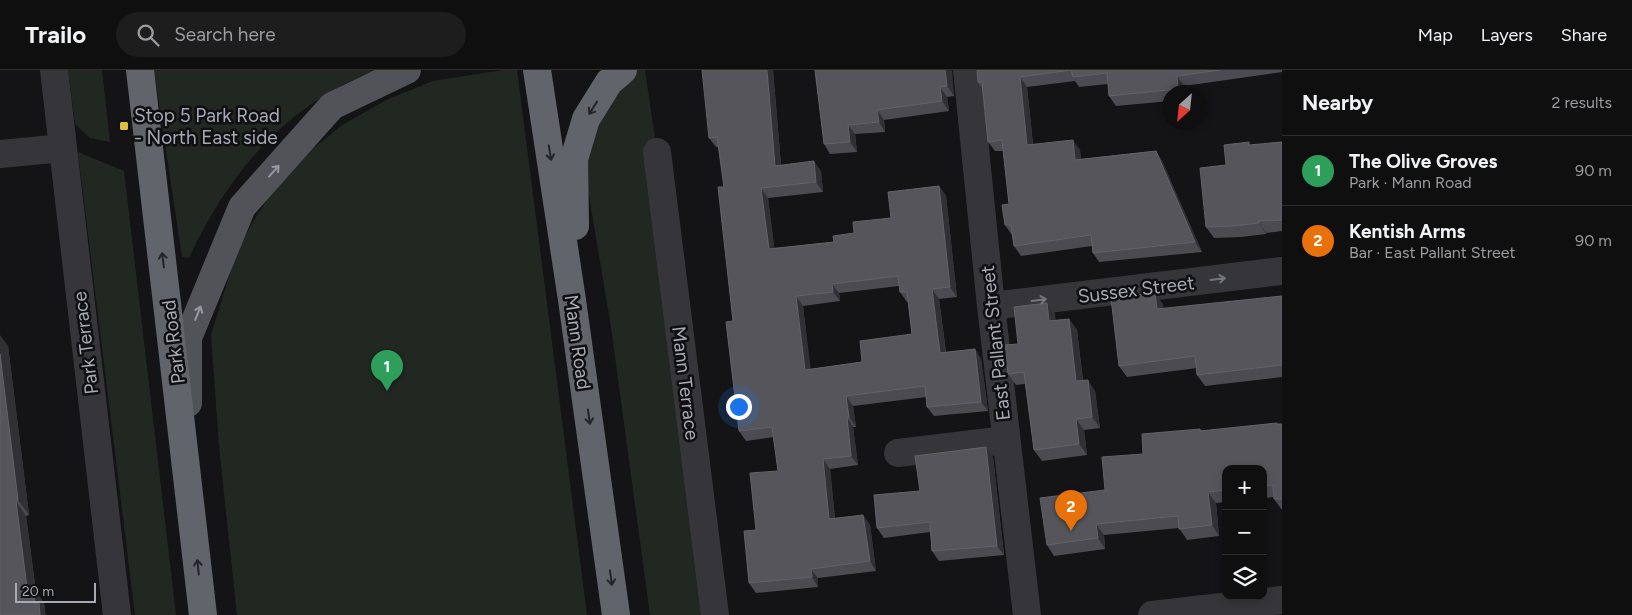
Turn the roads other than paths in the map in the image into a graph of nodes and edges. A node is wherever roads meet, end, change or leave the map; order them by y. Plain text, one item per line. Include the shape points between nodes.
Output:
1 (54, 70) edge
2 (140, 70) edge
3 (407, 70) edge
4 (537, 70) edge
5 (623, 70) edge
6 (967, 70) edge
7 (63, 148) junction
8 (657, 152) dead end
9 (0, 154) edge
10 (1282, 272) edge
11 (991, 306) junction
12 (577, 334) junction
13 (1006, 440) junction
14 (898, 452) dead end
15 (189, 482) junction
16 (1282, 600) edge
17 (117, 615) edge
18 (203, 615) edge
19 (616, 615) edge
20 (715, 615) edge
21 (1027, 615) edge
22 (1152, 615) edge

1 - 7 street, Park Terrace
15 -> 2 highway, Park Road
15 -> 3 main road via 188,338 242,207 332,106
4 -> 12 highway, Mann Road
5 -> 12 highway via 609,82 586,119 574,159
6 - 11 street, East Pallant Street
7 - 9 street
7 - 17 street, Park Terrace
8 - 20 street, Mann Terrace
11 -> 10 street, Sussex Street
11 - 13 street, East Pallant Street
12 -> 19 highway, Mann Road
13 - 14 street
13 - 21 street, East Pallant Street
18 -> 15 highway, Park Road
16 - 22 street

